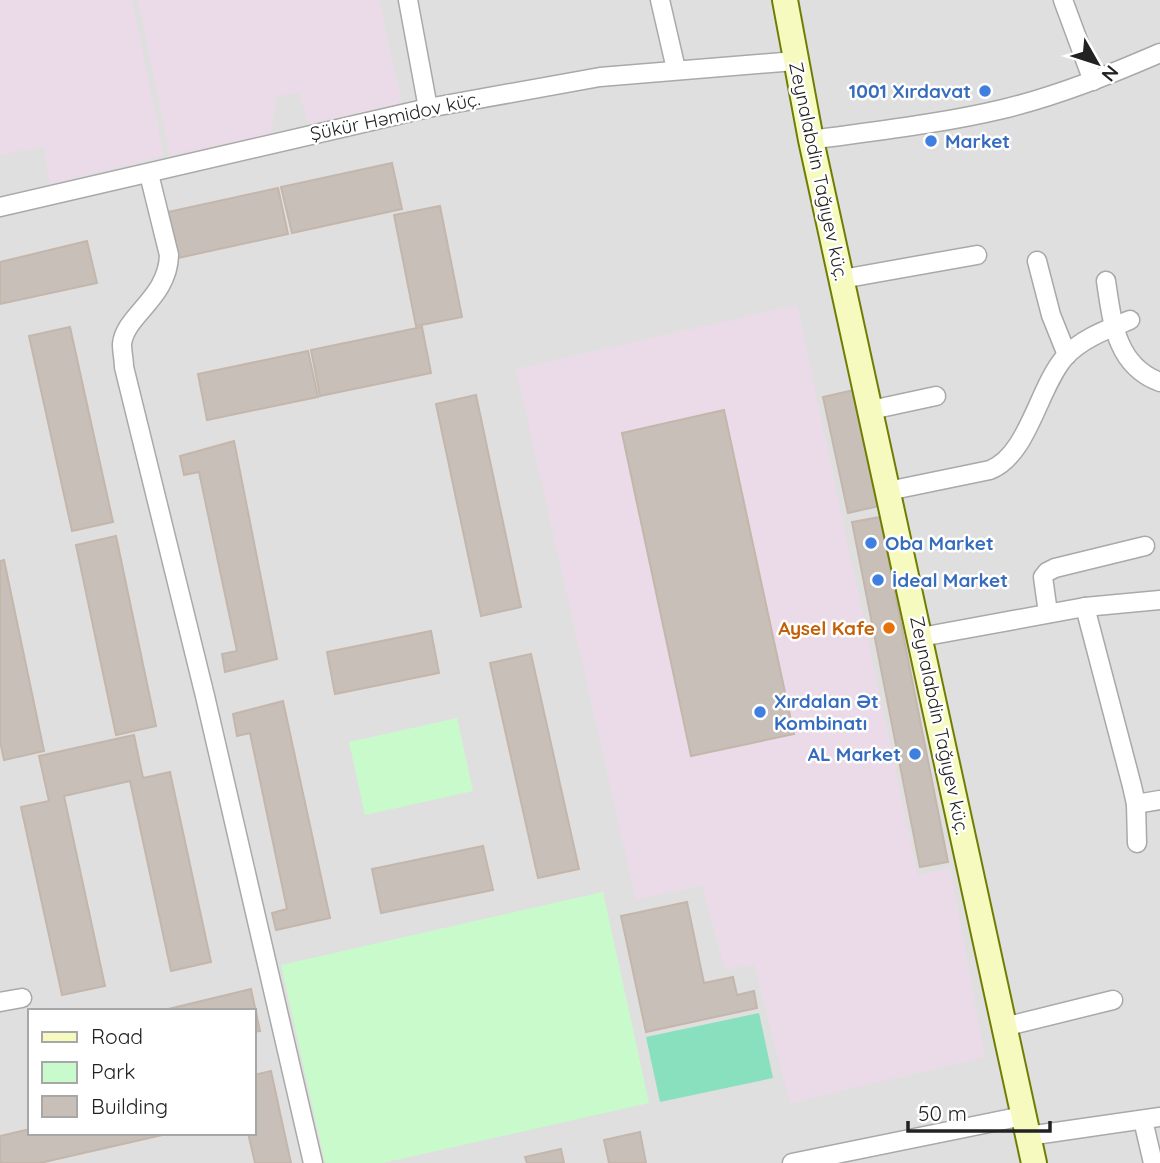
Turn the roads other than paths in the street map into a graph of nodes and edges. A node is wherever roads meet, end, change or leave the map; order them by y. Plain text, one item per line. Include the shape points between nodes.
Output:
1 (408, 0) edge
2 (660, 0) edge
3 (785, 0) edge
4 (1063, 0) edge
5 (1160, 53) edge
6 (795, 61) junction
7 (676, 69) junction
8 (1093, 81) junction
9 (428, 108) junction
10 (811, 140) junction
11 (149, 174) junction
12 (0, 207) edge
13 (977, 255) dead end
14 (1037, 261) dead end
15 (842, 279) junction
16 (1105, 281) dead end
17 (1130, 320) dead end
18 (1113, 327) junction
19 (1066, 355) junction
20 (1160, 382) edge
21 (936, 396) dead end
22 (871, 410) junction
23 (888, 491) junction
24 (1145, 546) dead end
25 (1160, 600) edge
26 (1086, 607) junction
27 (1048, 613) junction
28 (921, 637) junction
29 (1160, 800) edge
30 (1136, 804) junction
31 (1137, 843) dead end
32 (22, 998) dead end
33 (1113, 1000) dead end
34 (0, 1002) edge
35 (1004, 1027) junction
36 (1152, 1119) edge
37 (1026, 1126) junction
38 (313, 1163) edge
39 (792, 1163) edge
40 (1034, 1163) edge
41 (1153, 1163) edge

1 - 9 street
2 - 7 street
3 - 6 street, Zeynalabdin Tağıyev küç.
4 - 8 street
5 - 8 street
6 - 7 street, Şükür Həmidov küç.
6 - 10 street, Zeynalabdin Tağıyev küç.
7 - 9 street, Şükür Həmidov küç. via 581,80
8 - 10 street via 1003,109
9 - 11 street, Şükür Həmidov küç.
10 - 15 street, Zeynalabdin Tağıyev küç.
11 - 12 street, Şükür Həmidov küç.
11 - 38 street via 169,266 164,281 126,332 124,367
13 - 15 street
14 - 19 street
15 - 22 street, Zeynalabdin Tağıyev küç.
16 - 18 street
17 - 18 street
18 - 19 street
18 - 20 street via 1139,372
19 - 23 street via 1002,466
21 - 22 street
22 - 23 street, Zeynalabdin Tağıyev küç.
23 - 28 street, Zeynalabdin Tağıyev küç.
24 - 27 street via 1047,572 1043,577
25 - 26 street
26 - 27 street
26 - 30 street
27 - 28 street
28 - 35 street, Zeynalabdin Tağıyev küç.
29 - 30 street
30 - 31 street
32 - 34 street
33 - 35 street
35 - 37 street, Zeynalabdin Tağıyev küç.
36 - 37 street
36 - 41 street
37 - 39 street
37 - 40 street, Zeynalabdin Tağıyev küç.

